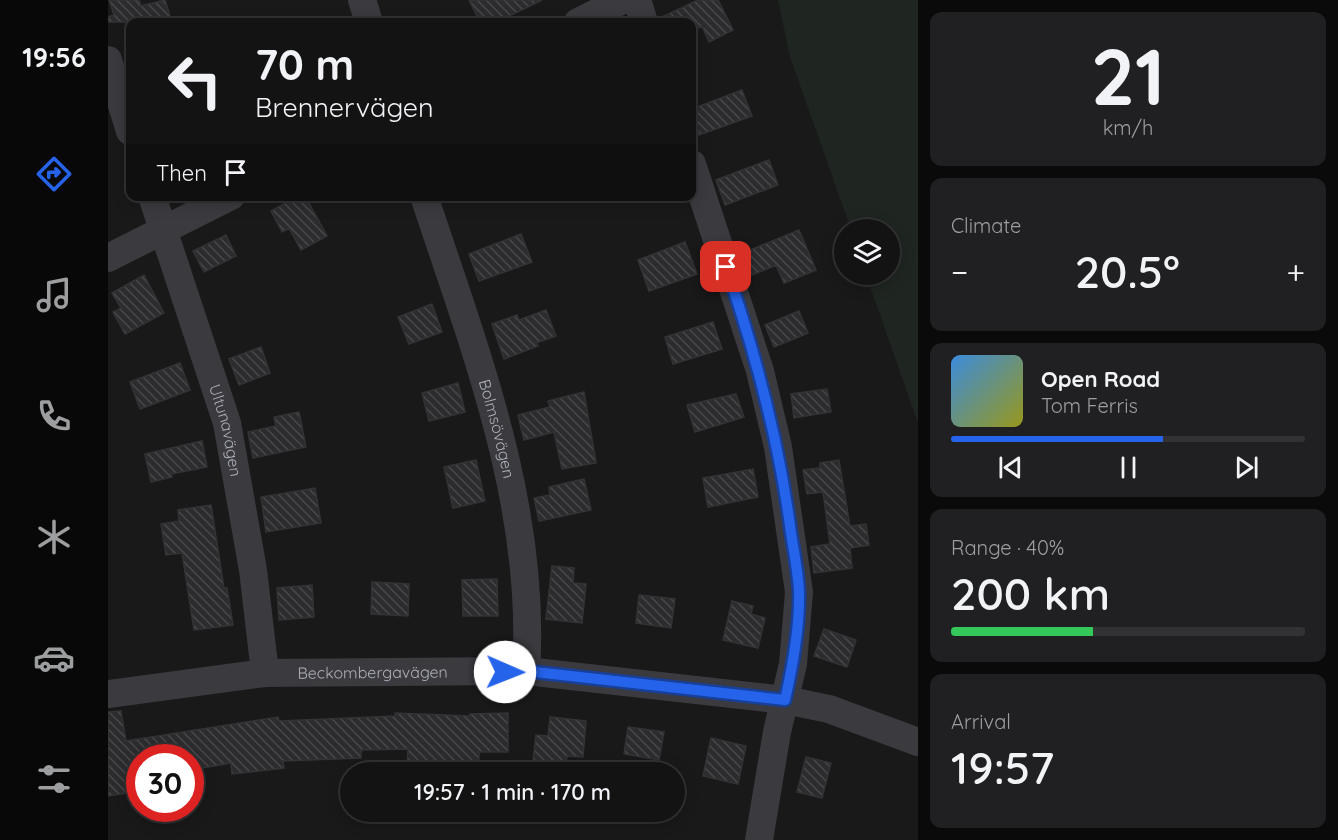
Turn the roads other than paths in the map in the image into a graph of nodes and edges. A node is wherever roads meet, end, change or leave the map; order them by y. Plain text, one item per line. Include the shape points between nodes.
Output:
1 (362, 0) edge
2 (623, 0) edge
3 (637, 0) edge
4 (368, 18) edge
5 (586, 18) edge
6 (643, 18) edge
7 (108, 60) edge
8 (126, 118) edge
9 (696, 176) edge
10 (153, 201) edge
11 (221, 201) edge
12 (426, 201) edge
13 (162, 231) junction
14 (108, 258) edge
15 (526, 671) junction
16 (265, 673) junction
17 (108, 694) edge
18 (785, 700) junction
19 (918, 742) edge
20 (759, 840) edge

1 - 4 street
2 - 5 street
3 - 6 street
7 - 8 street
9 - 18 street via 760,371 778,447 799,592 794,664
10 - 13 street, Ultunavägen
11 - 13 street
12 - 15 street, Bolmsövägen via 498,427 517,511 529,628
13 - 14 street
13 - 16 street, Ultunavägen via 227,423 253,570
15 - 16 street, Beckombergavägen
15 - 18 street, Beckombergavägen
16 - 17 street, Beckombergavägen
18 - 19 street, Beckombergavägen via 829,709
18 - 20 street

